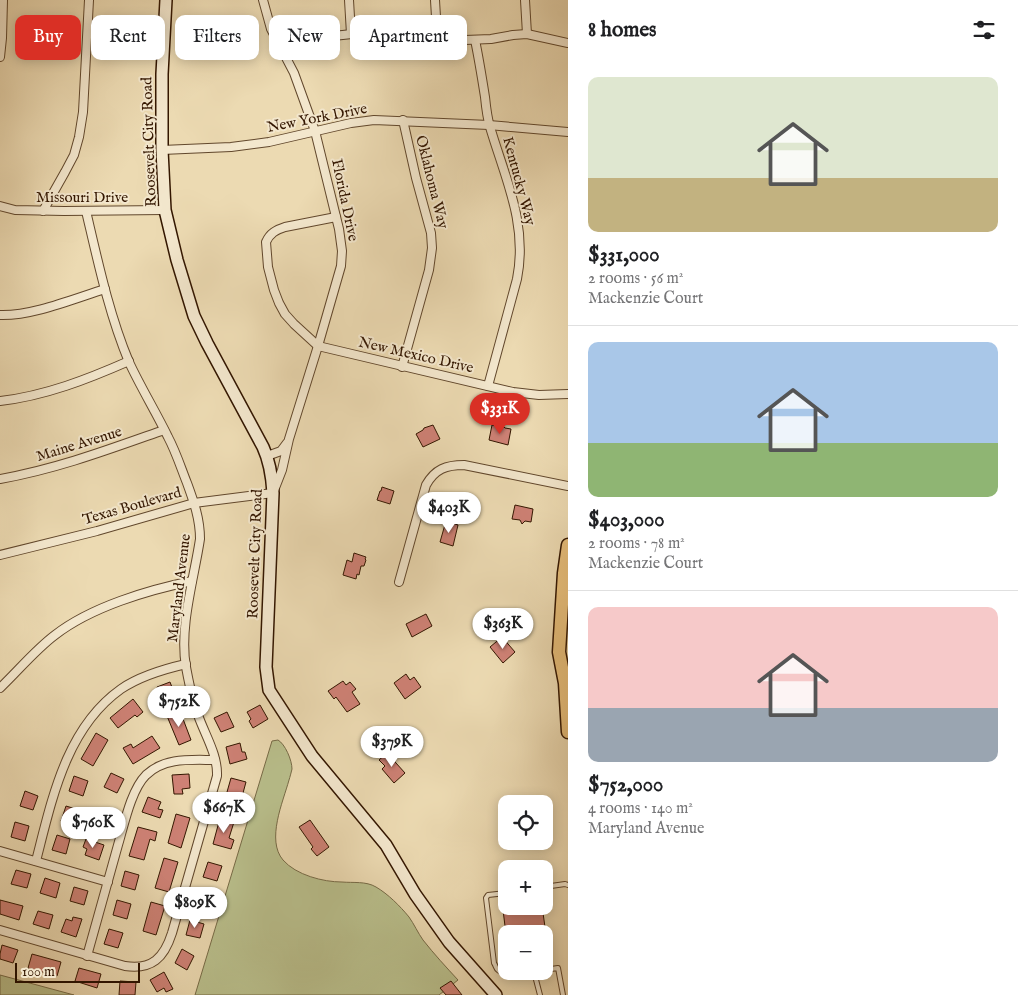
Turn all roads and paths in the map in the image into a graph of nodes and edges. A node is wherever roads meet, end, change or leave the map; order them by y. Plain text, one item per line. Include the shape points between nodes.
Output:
1 (3, 0) edge
2 (89, 0) edge
3 (166, 0) edge
4 (263, 0) edge
5 (350, 0) edge
6 (435, 0) edge
7 (525, 0) edge
8 (350, 15) edge
9 (436, 15) edge
10 (269, 19) edge
11 (527, 34) junction
12 (467, 40) edge
13 (476, 40) junction
14 (568, 43) edge
15 (0, 57) edge
16 (288, 60) edge
17 (403, 120) junction
18 (490, 125) junction
19 (316, 131) junction
20 (568, 132) edge
21 (162, 150) junction
22 (0, 206) edge
23 (165, 210) junction
24 (43, 211) junction
25 (86, 212) junction
26 (336, 217) junction
27 (105, 289) junction
28 (0, 315) edge
29 (318, 346) junction
30 (129, 361) junction
31 (402, 366) junction
32 (488, 386) junction
33 (568, 394) edge
34 (0, 401) edge
35 (164, 430) junction
36 (289, 439) junction
37 (267, 456) junction
38 (0, 479) edge
39 (568, 486) edge
40 (273, 493) junction
41 (194, 503) junction
42 (567, 552) edge
43 (0, 555) edge
44 (192, 581) junction
45 (398, 582) dead end
46 (565, 605) edge
47 (186, 664) junction
48 (0, 688) edge
49 (568, 732) edge
50 (215, 760) junction
51 (0, 851) edge
52 (36, 861) junction
53 (108, 882) junction
54 (567, 884) edge
55 (553, 886) edge
56 (498, 894) edge
57 (0, 930) edge
58 (87, 956) junction
59 (498, 969) edge
60 (553, 969) edge
61 (538, 980) edge
62 (496, 995) edge
63 (540, 995) edge
64 (563, 995) edge

1 - 15 street
2 - 24 street via 79,137 74,155
3 - 21 street, Roosevelt City Road
4 - 10 street, Florida Drive
5 - 8 street
6 - 9 street
7 - 11 street
11 - 13 street
11 - 14 street
12 - 13 street
13 - 18 street, Kentucky Way
16 - 19 street, Florida Drive
17 - 18 street, New York Drive
17 - 19 street, New York Drive via 363,121
17 - 31 street, Oklahoma Way via 431,232 432,248 429,270
18 - 20 street, New York Drive
18 - 32 street, Kentucky Way via 516,208 520,267
19 - 21 street, New York Drive via 254,144
19 - 26 street, Florida Drive
21 - 23 street, Roosevelt City Road
22 - 24 street, Missouri Drive
23 - 25 street, Missouri Drive
23 - 37 street, Roosevelt City Road via 194,316
24 - 25 street, Missouri Drive
25 - 27 street, Maryland Avenue
26 - 29 street, Florida Drive via 342,259
26 - 29 street via 278,229 266,242 268,267 279,303 294,324
27 - 28 street via 34,311
27 - 30 street, Maryland Avenue
29 - 31 street, New Mexico Drive
29 - 36 street, Florida Drive
30 - 34 street via 64,386
30 - 35 street, Maryland Avenue
31 - 32 street, New Mexico Drive
32 - 33 street, New Mexico Drive via 529,395
35 - 38 street, Maine Avenue via 64,464
35 - 41 street, Maryland Avenue
36 - 37 street via 283,450
36 - 40 street, Florida Drive
37 - 40 street, Roosevelt City Road
39 - 45 street via 464,465 442,469 426,485
40 - 41 street, Texas Boulevard
40 - 62 street, Roosevelt City Road via 266,667 269,690 312,756 386,845 449,942
41 - 43 street, Texas Boulevard
41 - 44 street, Maryland Avenue via 200,530
42 - 46 main road
44 - 47 street, Maryland Avenue via 186,623
44 - 48 street via 140,594 73,622
46 - 49 main road via 560,652
47 - 50 street, Maryland Avenue via 198,716
47 - 52 street via 134,681 112,696 93,716 64,764
50 - 53 street via 175,761 146,776 135,792
50 - 58 street, Maryland Avenue via 215,785 164,952 156,960 136,967
51 - 52 street
52 - 53 street
53 - 58 street
54 - 55 lane
56 - 59 lane via 486,898 494,963
57 - 58 street, Maryland Avenue
60 - 64 lane via 558,968
61 - 63 lane

